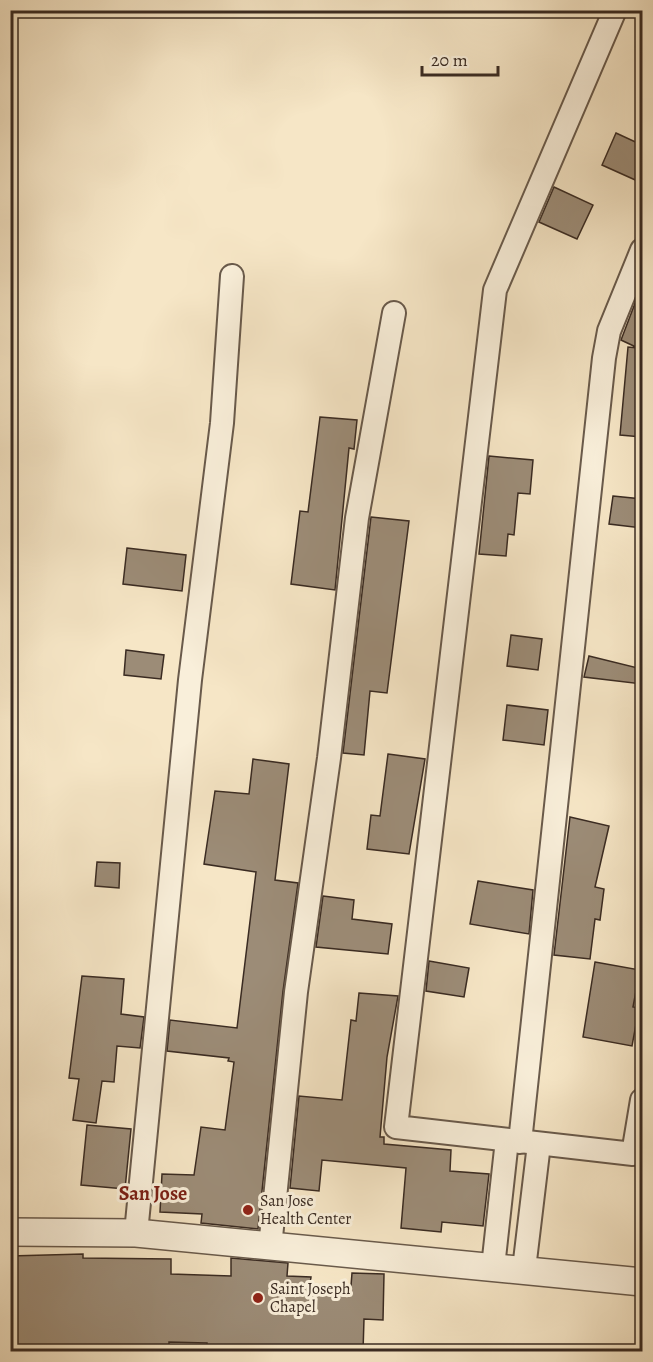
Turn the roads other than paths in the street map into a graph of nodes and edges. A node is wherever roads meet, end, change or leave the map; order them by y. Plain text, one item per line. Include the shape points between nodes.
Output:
1 (615, 10) edge
2 (642, 249) edge
3 (232, 276) dead end
4 (394, 313) dead end
5 (642, 1100) edge
6 (522, 1142) junction
7 (10, 1232) edge
8 (136, 1233) junction
9 (270, 1247) junction
10 (493, 1267) junction
11 (524, 1269) junction
12 (642, 1282) edge

1 - 6 street via 495,290 396,1127
2 - 6 street via 609,331 604,358
3 - 8 street via 222,423 190,680
4 - 9 street via 357,518 297,992
5 - 6 street via 633,1154
6 - 10 street
6 - 11 street
7 - 8 street
8 - 9 street
9 - 10 street
10 - 11 street
11 - 12 street

